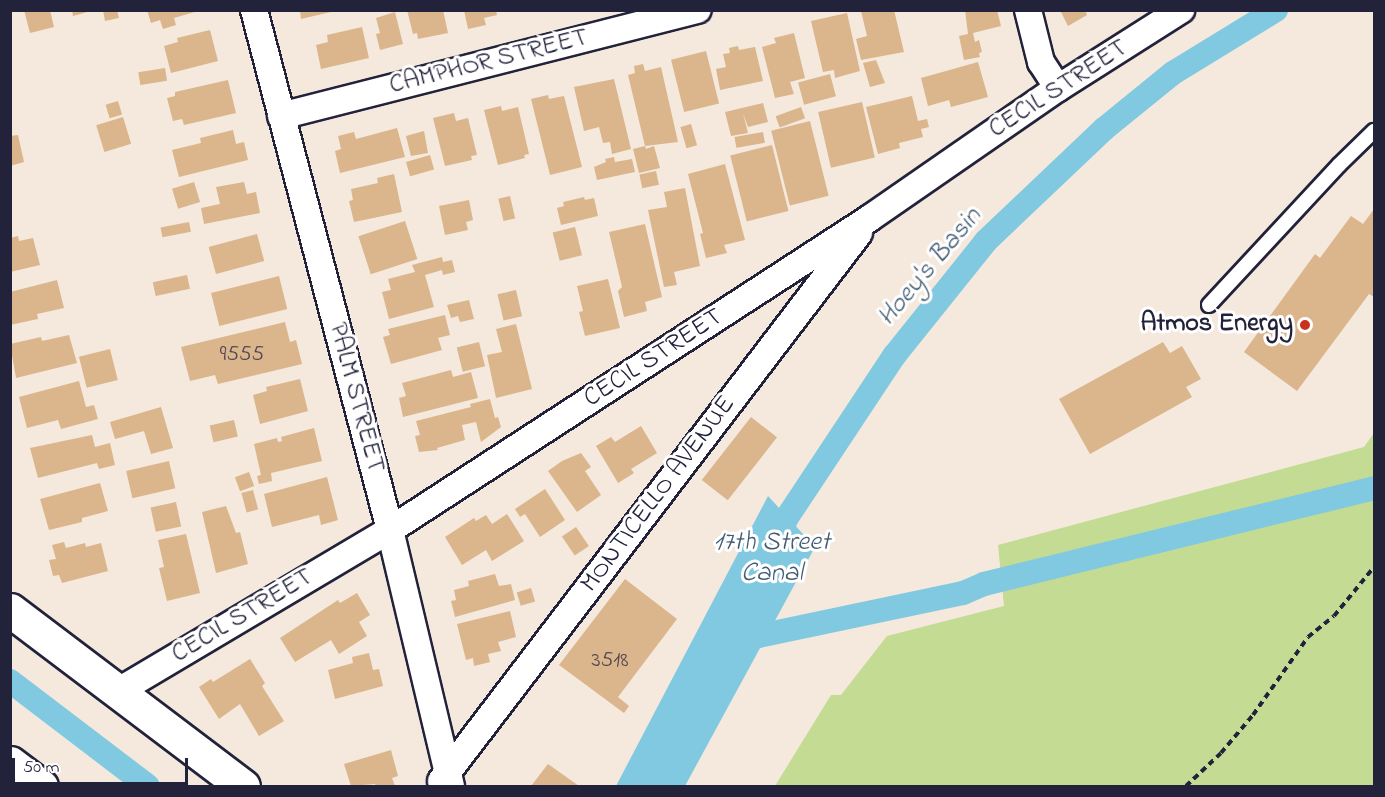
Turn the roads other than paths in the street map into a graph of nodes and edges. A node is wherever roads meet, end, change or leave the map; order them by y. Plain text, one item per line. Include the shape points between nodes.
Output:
1 (254, 10) edge
2 (698, 10) edge
3 (1028, 10) edge
4 (1181, 10) edge
5 (1058, 88) junction
6 (281, 116) junction
7 (1374, 131) edge
8 (870, 218) junction
9 (1209, 305) dead end
10 (390, 530) junction
11 (10, 610) edge
12 (117, 692) junction
13 (10, 763) edge
14 (446, 781) edge
15 (41, 786) edge
16 (243, 786) edge

1 - 6 street, PALM STREET
2 - 6 street, CAMPHOR STREET
3 - 5 street via 1041,62
4 - 5 street, CECIL STREET
5 - 8 street, CECIL STREET
6 - 10 street, PALM STREET
7 - 9 lane
8 - 10 street, CECIL STREET
8 - 14 street, MONTICELLO AVENUE
10 - 12 street, CECIL STREET
10 - 14 street, PALM STREET
11 - 12 street
12 - 16 street
13 - 15 street

